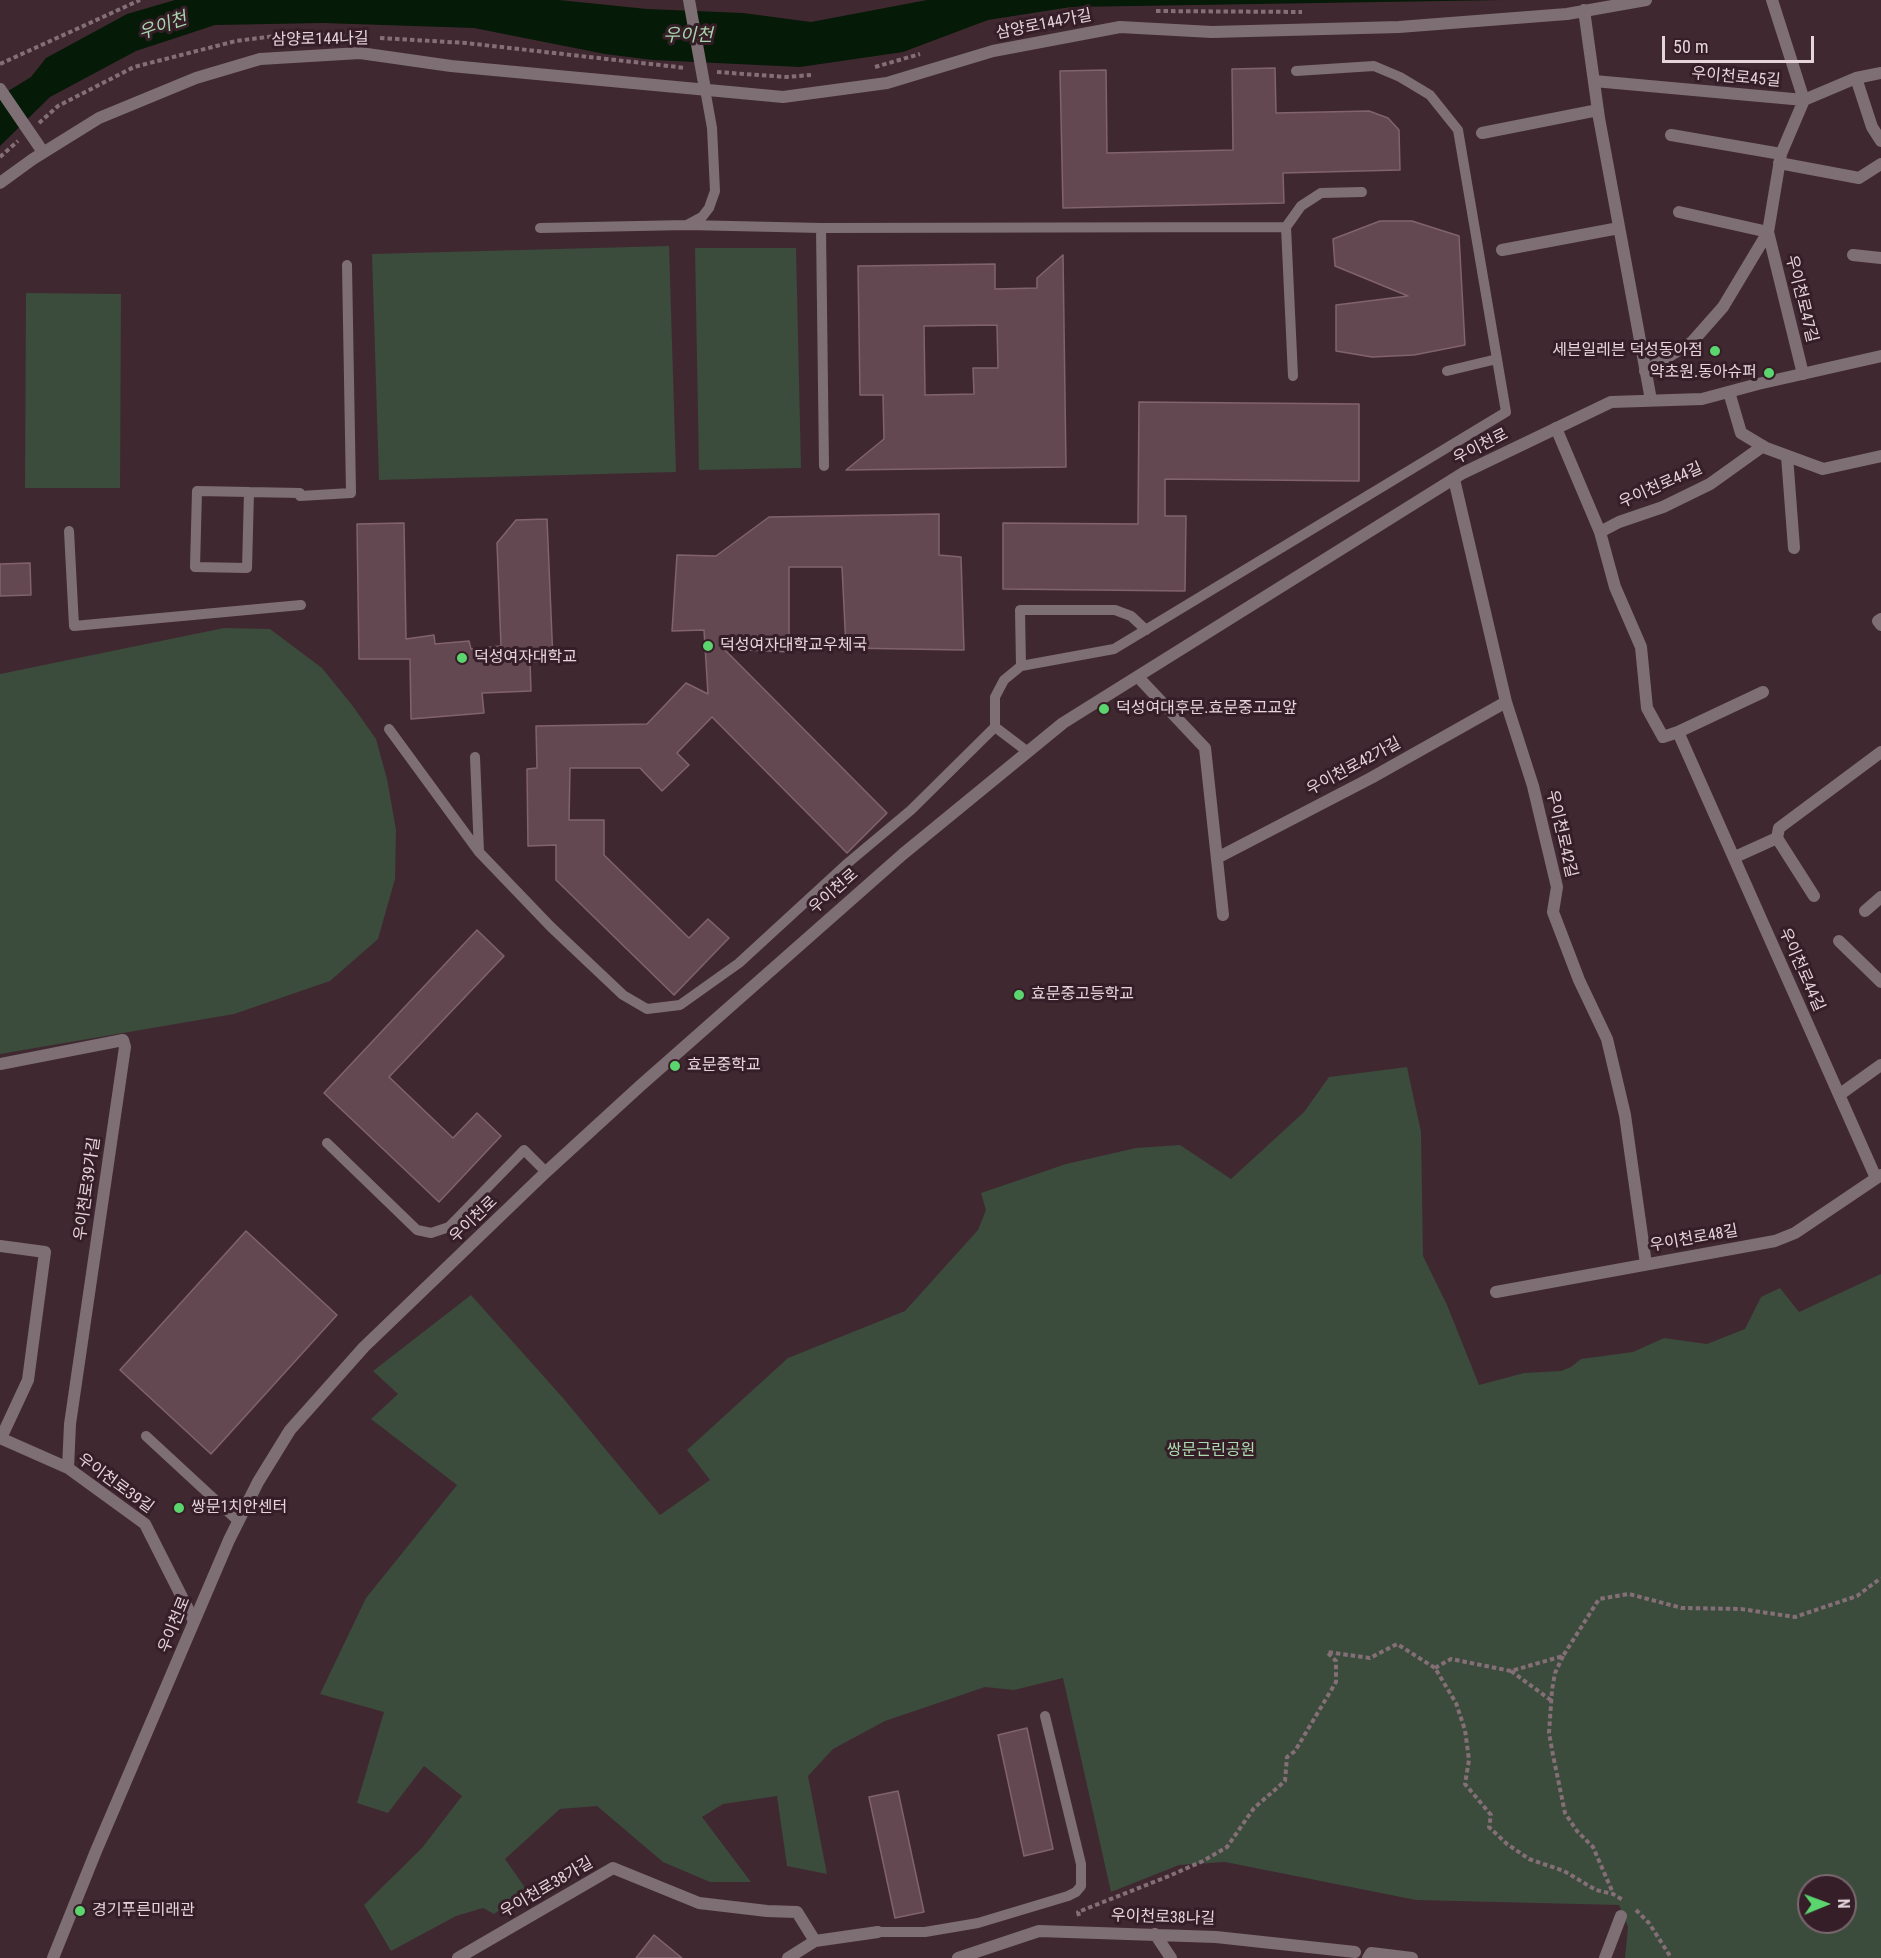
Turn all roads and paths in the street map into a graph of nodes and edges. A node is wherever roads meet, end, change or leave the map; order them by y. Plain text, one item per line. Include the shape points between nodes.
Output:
1 (140, 0) edge
2 (689, 0) edge
3 (1645, 0) edge
4 (1772, 0) edge
5 (1584, 10) junction
6 (0, 64) edge
7 (1296, 70) dead end
8 (1881, 73) edge
9 (1856, 78) junction
10 (1594, 81) junction
11 (0, 89) edge
12 (705, 89) junction
13 (1804, 100) junction
14 (1598, 110) junction
15 (1482, 133) dead end
16 (1671, 135) dead end
17 (1881, 141) edge
18 (43, 153) junction
19 (1780, 159) junction
20 (1881, 164) edge
21 (0, 183) edge
22 (1362, 192) dead end
23 (1679, 212) dead end
24 (687, 225) junction
25 (1286, 226) junction
26 (540, 228) dead end
27 (821, 228) junction
28 (1619, 228) junction
29 (1768, 232) junction
30 (1502, 250) dead end
31 (1853, 255) dead end
32 (1881, 258) edge
33 (347, 265) dead end
34 (1881, 356) edge
35 (1497, 359) junction
36 (1447, 371) dead end
37 (1645, 372) junction
38 (1803, 374) junction
39 (1293, 376) dead end
40 (1729, 392) junction
41 (1651, 400) junction
42 (1556, 428) junction
43 (1763, 446) junction
44 (1787, 456) junction
45 (1881, 456) edge
46 (824, 466) dead end
47 (1454, 479) junction
48 (249, 492) junction
49 (69, 531) dead end
50 (1600, 532) junction
51 (1794, 548) dead end
52 (301, 605) dead end
53 (1881, 619) edge
54 (1881, 625) edge
55 (1146, 630) junction
56 (1021, 666) junction
57 (1138, 677) junction
58 (1762, 692) dead end
59 (1506, 702) junction
60 (995, 727) junction
61 (388, 729) dead end
62 (1678, 732) junction
63 (1028, 752) junction
64 (1881, 752) edge
65 (475, 757) dead end
66 (1777, 838) junction
67 (479, 852) junction
68 (1735, 857) junction
69 (1217, 858) junction
70 (1814, 896) dead end
71 (1881, 897) edge
72 (1865, 911) dead end
73 (1223, 915) dead end
74 (1839, 941) dead end
75 (1881, 982) edge
76 (0, 1064) edge
77 (1881, 1065) edge
78 (1839, 1095) junction
79 (327, 1143) dead end
80 (546, 1172) junction
81 (1879, 1177) edge
82 (0, 1246) edge
83 (1646, 1264) junction
84 (1497, 1292) dead end
85 (146, 1436) dead end
86 (0, 1438) edge
87 (68, 1468) junction
88 (238, 1521) junction
89 (1881, 1578) edge
90 (194, 1621) junction
91 (1563, 1656) junction
92 (1435, 1668) junction
93 (1510, 1671) junction
94 (1552, 1702) junction
95 (1045, 1716) dead end
96 (1564, 1871) dead end
97 (1613, 1894) dead end
98 (1621, 1917) dead end
99 (878, 1932) joint
100 (1081, 1932) junction
101 (1155, 1934) junction
102 (815, 1941) junction
103 (1355, 1952) dead end
104 (973, 1956) edge
105 (790, 1957) edge
106 (53, 1958) edge
107 (458, 1958) edge
108 (958, 1958) edge
109 (1171, 1958) edge
110 (1368, 1958) edge
111 (1412, 1958) edge
112 (1605, 1958) edge

1 - 6 path
2 - 12 street
3 - 5 street, 삼양로144가길
4 - 13 street
5 - 10 street
5 - 12 street, 삼양로144가길 via 1399,27 1212,32 1120,27 993,51 887,83 783,97
7 - 35 lane via 1374,66 1430,95 1458,130
8 - 9 street
9 - 13 street
9 - 17 street via 1872,127
10 - 13 street, 우이천로45길
10 - 14 street
11 - 18 street
12 - 18 street, 삼양로144나길 via 451,66 360,53 260,59 196,78 99,118
12 - 24 lane via 712,128 715,191 702,217
13 - 19 street, 우이천로47길
14 - 15 street
14 - 28 street
16 - 19 street
18 - 21 street, 삼양로144나길
19 - 20 street via 1859,178
19 - 29 street, 우이천로47길
22 - 25 lane via 1321,194 1301,206
23 - 29 street
24 - 26 lane
24 - 27 lane
25 - 27 lane
25 - 39 lane
27 - 46 lane
28 - 30 street
28 - 37 street
29 - 37 street via 1724,307 1692,342
29 - 38 street, 우이천로47길
31 - 32 street
33 - 48 lane via 351,493
34 - 38 street, 우이천로
35 - 36 lane
35 - 55 lane via 1506,412
37 - 41 street
38 - 40 street, 우이천로
40 - 41 street, 우이천로 via 1702,399
40 - 43 street via 1741,433
41 - 42 street, 우이천로 via 1611,402
42 - 47 street, 우이천로
42 - 50 street
43 - 44 street
43 - 50 street, 우이천로44길 via 1710,484
44 - 45 street via 1823,470
44 - 51 street
47 - 57 street, 우이천로
47 - 59 street, 우이천로42길
48 - 48 lane via 197,491 195,567 247,568
49 - 52 lane via 74,626
50 - 62 street via 1615,587 1641,647 1647,708 1663,737
53 - 54 street
55 - 56 lane via 1114,649
55 - 56 lane via 1131,616 1115,610 1020,610
56 - 60 lane via 1004,680 995,697
57 - 63 street, 우이천로 via 1063,723
57 - 69 street via 1205,748
58 - 62 street
59 - 69 street, 우이천로42가길
59 - 83 street, 우이천로42길 via 1533,786 1557,887 1553,912 1607,1039 1625,1115
60 - 63 lane
60 - 67 lane via 911,810 739,963 680,1005 647,1009 623,994
61 - 67 lane
62 - 68 street, 우이천로44길
63 - 80 street, 우이천로 via 903,854
64 - 66 street via 1779,828
65 - 67 lane
66 - 68 street
66 - 70 street
68 - 78 street, 우이천로44길
69 - 73 street
71 - 72 street
74 - 75 street
76 - 87 street, 우이천로39가길 via 123,1040 125,1047 70,1424
77 - 78 street
78 - 81 street, 우이천로44길
79 - 80 lane via 417,1230 431,1233 450,1227 524,1150
80 - 88 street, 우이천로 via 364,1347 297,1422
81 - 83 street, 우이천로48길 via 1795,1233 1775,1241
82 - 86 street, 우이천로39길 via 45,1252 28,1380
83 - 84 street, 우이천로48길
85 - 88 lane
86 - 87 street, 우이천로39길
87 - 90 street, 우이천로39길 via 145,1524
88 - 90 street, 우이천로
89 - 91 path via 1857,1596 1795,1617 1741,1609 1682,1608 1629,1594 1599,1599
90 - 106 street, 우이천로
91 - 93 path
91 - 94 path via 1555,1673
92 - 93 path via 1451,1659
92 - 96 path via 1456,1703 1465,1730 1469,1760 1465,1784 1491,1815 1489,1827 1529,1859
92 - 100 path via 1397,1644 1370,1658 1327,1652 1336,1661 1336,1682 1295,1751 1287,1757 1286,1781 1254,1808 1227,1847 1169,1876 1078,1912
93 - 94 path
94 - 97 path via 1549,1733 1565,1813 1593,1847
95 - 99 lane via 1081,1864 1081,1886 1068,1896 978,1923 925,1932
98 - 112 street
99 - 102 street
100 - 101 street, 우이천로38나길
100 - 104 street, 우이천로38나길 via 1039,1931
101 - 103 street, 우이천로38나길
101 - 109 street
102 - 105 street
102 - 107 street, 우이천로38가길 via 797,1912 699,1903 613,1868
104 - 108 street, 우이천로38나길
110 - 111 street via 1371,1953

